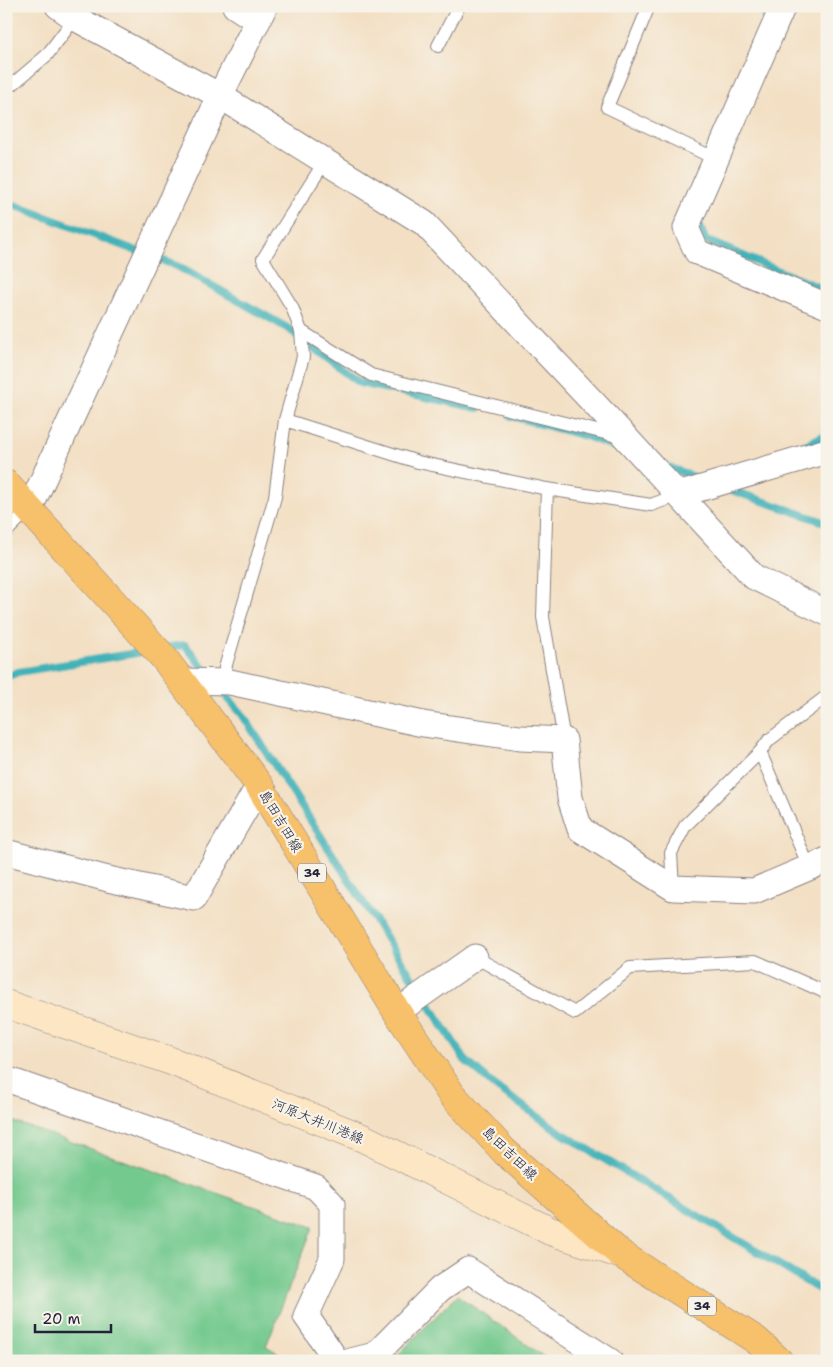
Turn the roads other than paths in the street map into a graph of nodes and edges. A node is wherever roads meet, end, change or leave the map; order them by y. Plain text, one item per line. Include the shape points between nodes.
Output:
1 (235, 6) edge
2 (458, 6) edge
3 (649, 6) edge
4 (783, 6) edge
5 (66, 12) edge
6 (262, 13) edge
7 (438, 46) dead end
8 (13, 84) dead end
9 (220, 96) junction
10 (716, 159) junction
11 (325, 161) junction
12 (827, 306) edge
13 (301, 331) junction
14 (285, 420) junction
15 (626, 438) junction
16 (827, 451) edge
17 (6, 484) edge
18 (548, 489) junction
19 (678, 495) junction
20 (30, 508) junction
21 (6, 532) edge
22 (827, 613) edge
23 (182, 681) junction
24 (230, 682) junction
25 (827, 696) edge
26 (564, 740) junction
27 (760, 752) junction
28 (259, 785) junction
29 (6, 852) edge
30 (818, 864) edge
31 (673, 888) junction
32 (475, 957) joint
33 (827, 993) edge
34 (6, 1004) edge
35 (397, 1012) junction
36 (6, 1080) edge
37 (622, 1255) junction
38 (337, 1361) edge
39 (351, 1361) edge
40 (610, 1361) edge
41 (779, 1361) edge

1 - 6 street
2 - 7 lane
3 - 10 lane via 607,107
4 - 10 street
5 - 8 lane via 47,55
5 - 9 street
6 - 9 street
9 - 11 street
9 - 20 street
10 - 12 street via 686,228 696,252
11 - 13 lane via 264,259 292,306
11 - 15 street via 424,223
13 - 14 lane via 303,357
13 - 15 lane via 371,375
14 - 18 lane via 418,462
14 - 24 lane via 274,497 225,668
15 - 19 street
16 - 19 street
17 - 20 main road, 島田吉田線 / 34
18 - 19 lane via 651,505
18 - 26 lane via 542,617
19 - 22 street via 754,577
20 - 21 lane
20 - 23 main road, 島田吉田線 / 34
23 - 24 street
23 - 28 main road, 島田吉田線 / 34
24 - 26 street via 423,724 520,738
25 - 27 lane via 769,740
26 - 31 street via 570,798 580,829
27 - 30 lane
27 - 31 lane via 685,826 671,853
28 - 29 street via 194,898
28 - 35 main road, 島田吉田線 / 34
30 - 31 street via 754,891
32 - 33 lane via 575,1013 630,968 755,961
32 - 35 street
34 - 37 main road, 河原大井川港線 via 171,1061 363,1138 550,1231
35 - 37 main road, 島田吉田線 / 34 via 452,1095 505,1152
36 - 38 street via 316,1187 332,1204 332,1259 306,1316
37 - 41 main road, 34 via 756,1340
39 - 40 street via 375,1355 440,1289 468,1270

